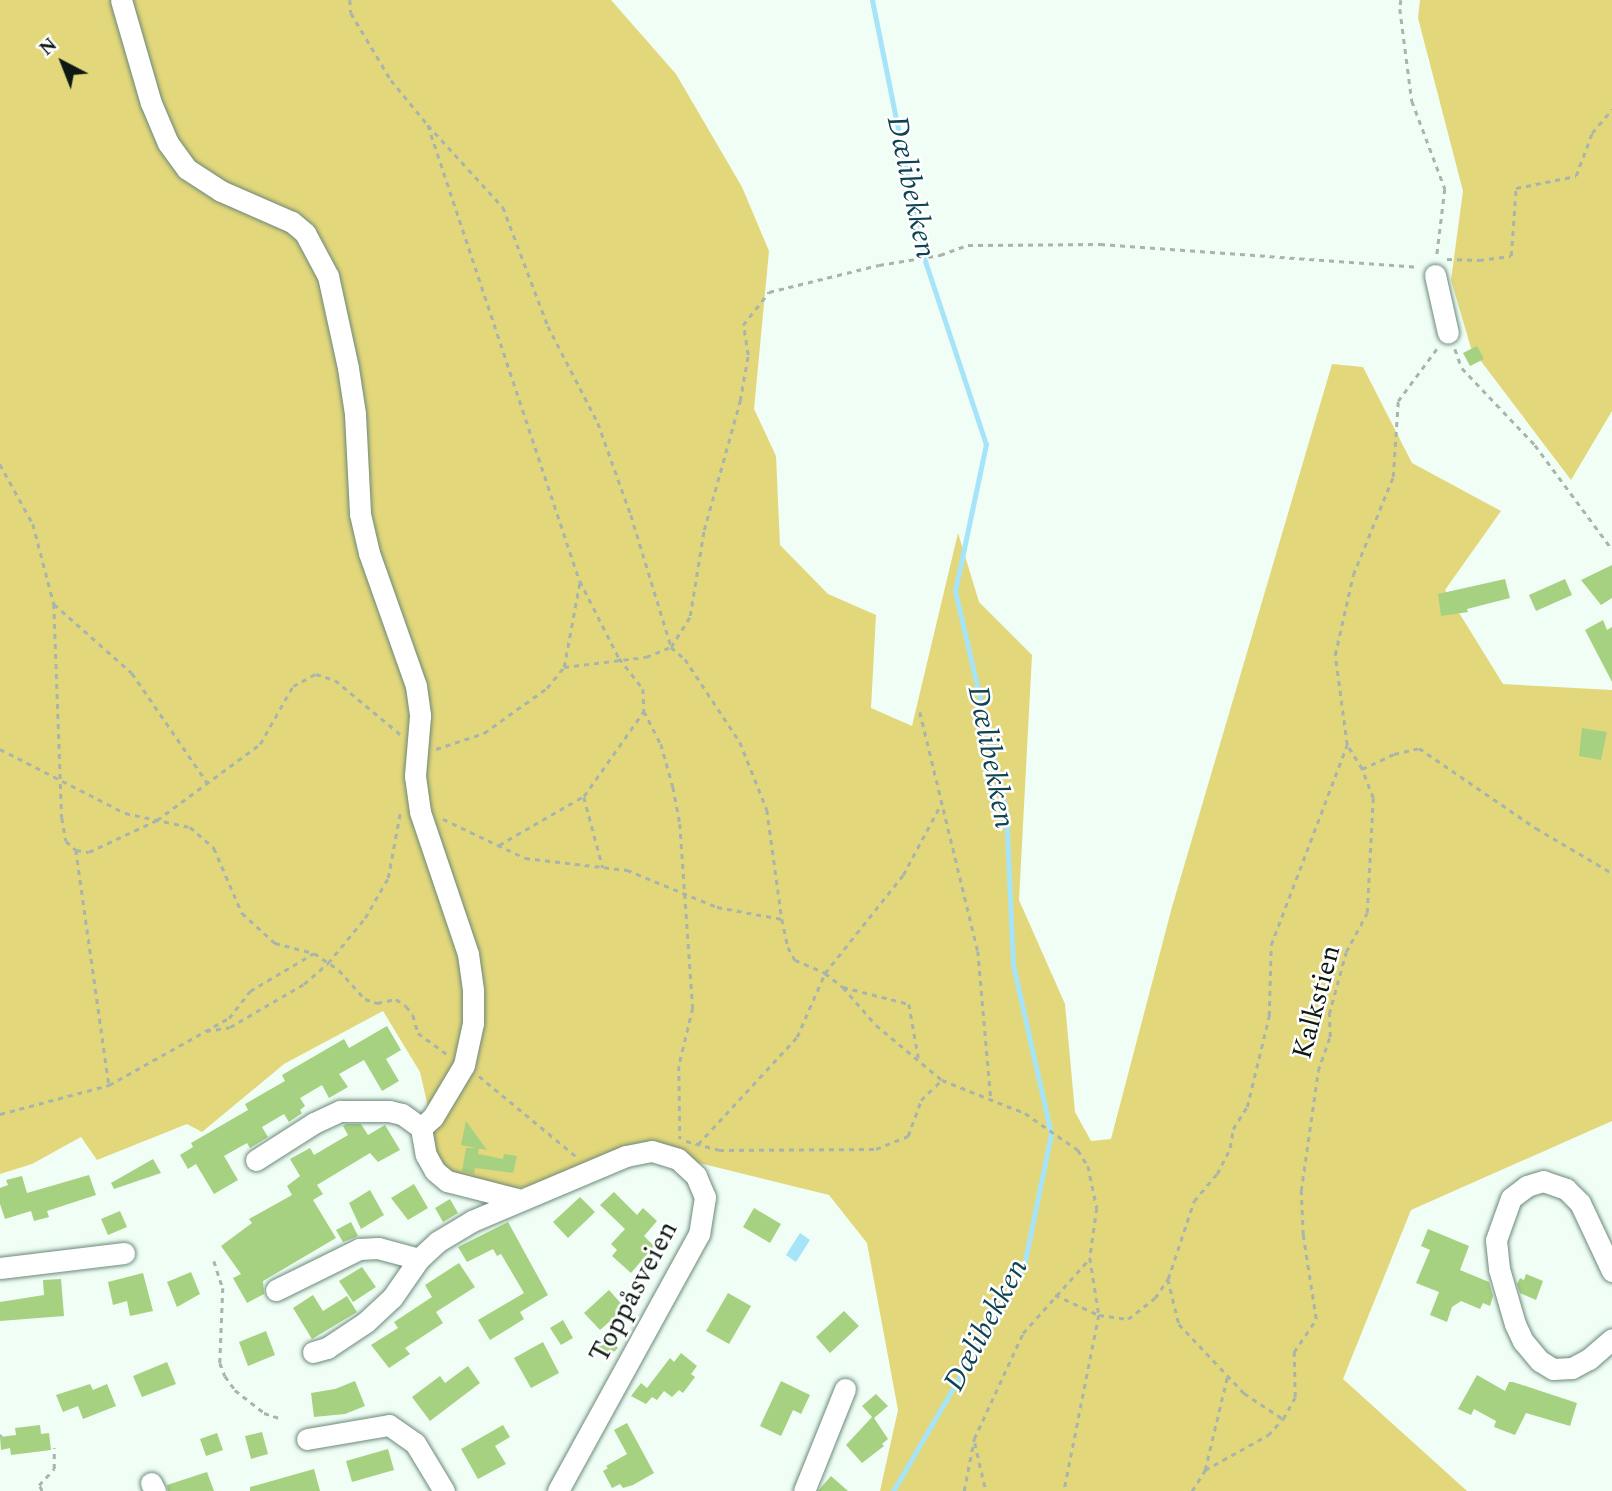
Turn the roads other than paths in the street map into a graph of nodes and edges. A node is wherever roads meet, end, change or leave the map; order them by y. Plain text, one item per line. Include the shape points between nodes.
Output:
1 (121, 0) edge
2 (1436, 267) road end
3 (1448, 333) road end
4 (421, 1128) junction
5 (256, 1160) dead end
6 (517, 1199) junction
7 (124, 1254) dead end
8 (419, 1259) junction
9 (0, 1268) edge
10 (1612, 1271) edge
11 (276, 1290) dead end
12 (1612, 1339) edge
13 (313, 1352) dead end
14 (845, 1389) dead end
15 (307, 1439) dead end
16 (444, 1491) edge
17 (558, 1491) edge
18 (804, 1491) edge

1 - 4 street via 151,103 168,143 187,169 221,191 292,222 306,233 328,276 355,414 360,514 369,553 416,686 419,750 410,810 468,954 473,1023 464,1065 440,1108
2 - 3 street
4 - 5 street via 402,1114 340,1111
4 - 6 street via 426,1155 447,1181
6 - 8 street, Toppåsveien via 437,1242
6 - 17 street, Toppåsveien via 637,1153 667,1153 688,1166 705,1197 705,1213 689,1256
7 - 9 street
8 - 11 street via 378,1248 359,1250
8 - 13 street, Toppåsveien via 392,1298 366,1322
10 - 12 street via 1580,1203 1566,1189 1543,1181 1511,1198 1496,1240 1499,1269 1523,1341 1540,1361 1553,1368 1572,1368
14 - 18 street
15 - 16 street via 389,1425 415,1443

